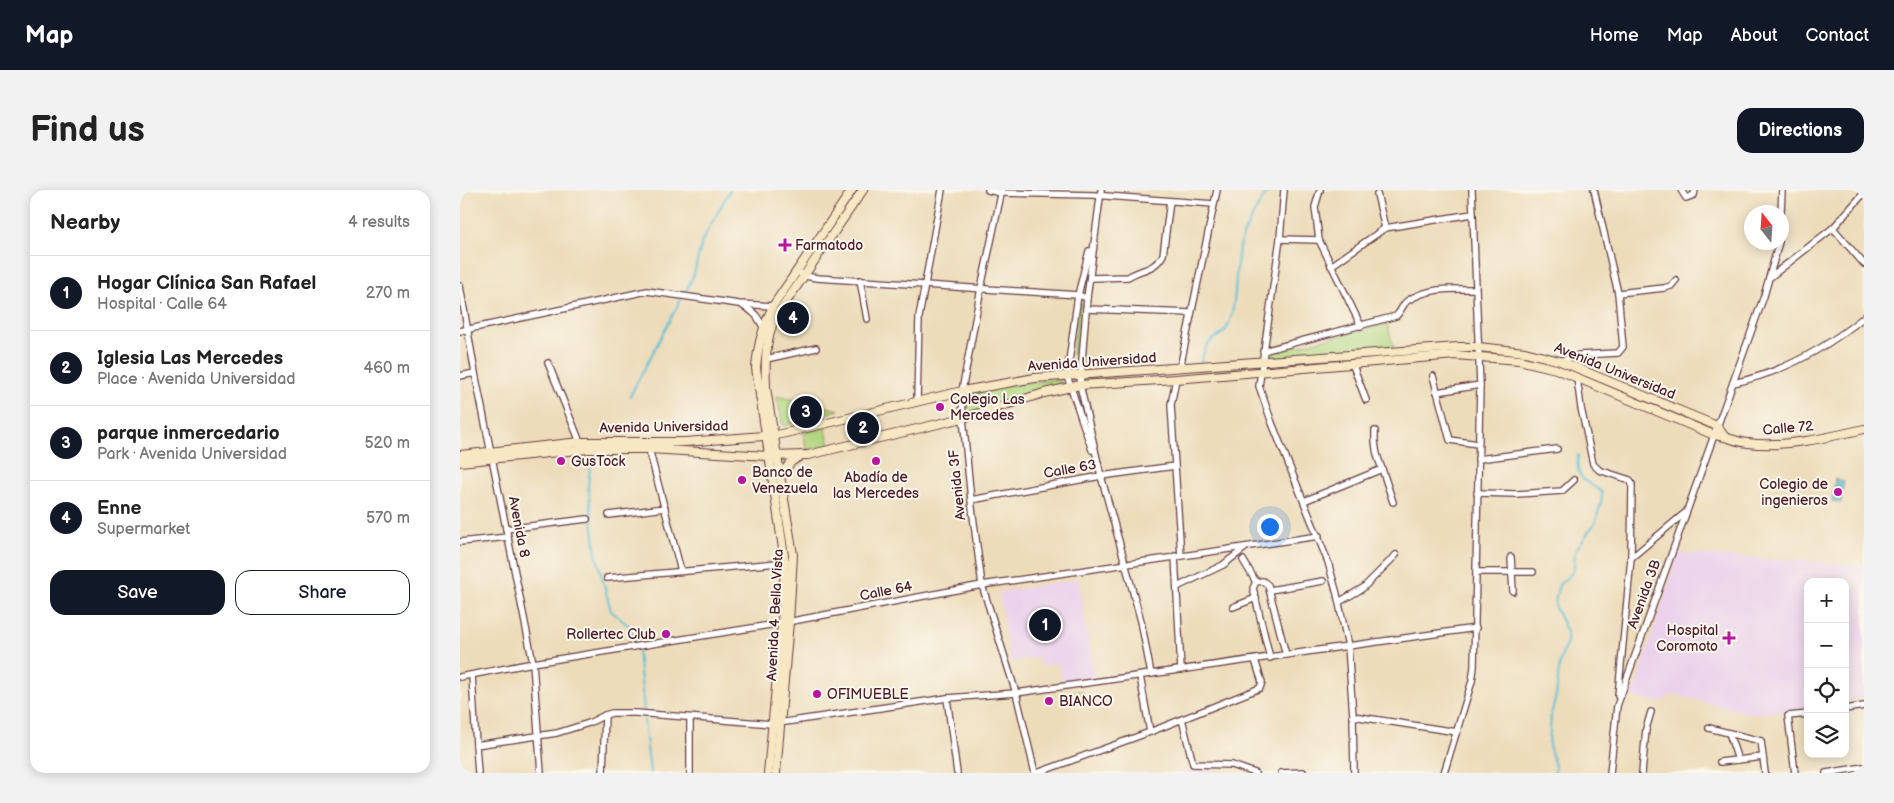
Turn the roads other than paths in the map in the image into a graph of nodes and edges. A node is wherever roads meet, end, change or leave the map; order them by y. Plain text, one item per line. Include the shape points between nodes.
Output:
1 (852, 190) edge
2 (863, 190) edge
3 (942, 190) edge
4 (988, 190) edge
5 (1217, 190) edge
6 (1284, 190) edge
7 (1320, 190) edge
8 (1472, 190) edge
9 (1594, 190) edge
10 (1681, 190) edge
11 (1695, 190) edge
12 (1782, 190) edge
13 (1002, 191) edge
14 (1864, 192) edge
15 (1100, 193) edge
16 (1377, 194) dead end
17 (1170, 201) junction
18 (1214, 204) junction
19 (1781, 205) edge
20 (837, 212) junction
21 (1472, 214) junction
22 (845, 217) junction
23 (1384, 228) junction
24 (1833, 228) junction
25 (1095, 231) junction
26 (1280, 239) junction
27 (1319, 240) junction
28 (1777, 250) edge
29 (1864, 264) edge
30 (1331, 266) junction
31 (797, 271) junction
32 (805, 276) junction
33 (1090, 278) junction
34 (1769, 278) junction
35 (860, 280) junction
36 (1676, 280) dead end
37 (926, 284) junction
38 (460, 286) edge
39 (981, 288) junction
40 (1476, 289) junction
41 (1618, 293) junction
42 (1078, 295) junction
43 (1087, 298) junction
44 (739, 304) junction
45 (773, 306) junction
46 (1086, 310) junction
47 (1191, 313) junction
48 (1864, 317) edge
49 (867, 319) dead end
50 (1361, 326) junction
51 (763, 327) junction
52 (468, 329) junction
53 (460, 331) edge
54 (1478, 347) junction
55 (816, 348) dead end
56 (1263, 351) junction
57 (1478, 356) junction
58 (766, 359) junction
59 (1560, 361) junction
60 (548, 363) dead end
61 (1352, 363) junction
62 (1261, 366) junction
63 (1180, 368) junction
64 (475, 373) junction
65 (1081, 375) junction
66 (460, 376) edge
67 (1067, 376) junction
68 (1433, 376) dead end
69 (1577, 378) junction
70 (1176, 379) junction
71 (1733, 383) junction
72 (1080, 384) junction
73 (1480, 384) junction
74 (1070, 387) junction
75 (962, 391) junction
76 (1437, 392) junction
77 (1366, 400) dead end
78 (917, 401) junction
79 (964, 418) junction
80 (1717, 426) junction
81 (1864, 429) edge
82 (1375, 432) dead end
83 (1714, 435) junction
84 (770, 436) junction
85 (1724, 436) junction
86 (580, 442) junction
87 (1478, 444) junction
88 (649, 449) junction
89 (1557, 449) dead end
90 (492, 454) junction
91 (803, 454) junction
92 (460, 455) edge
93 (772, 455) junction
94 (1478, 459) junction
95 (460, 462) edge
96 (1175, 466) junction
97 (1382, 470) junction
98 (780, 476) junction
99 (1101, 476) junction
100 (1574, 480) dead end
101 (1477, 493) junction
102 (971, 500) junction
103 (1304, 501) junction
104 (1393, 502) dead end
105 (665, 508) junction
106 (1687, 511) junction
107 (609, 515) dead end
108 (586, 520) dead end
109 (506, 529) junction
110 (1318, 536) junction
111 (508, 537) junction
112 (460, 542) edge
113 (1246, 547) junction
114 (1396, 555) dead end
115 (1178, 556) junction
116 (1512, 557) dead end
117 (1632, 558) junction
118 (1243, 560) dead end
119 (789, 562) junction
120 (1126, 565) junction
121 (682, 571) junction
122 (1476, 572) junction
123 (1512, 572) junction
124 (1533, 572) dead end
125 (607, 578) dead end
126 (1323, 581) dead end
127 (1256, 582) junction
128 (982, 585) junction
129 (1177, 587) junction
130 (1270, 590) junction
131 (1513, 591) dead end
132 (1256, 598) junction
133 (1339, 602) junction
134 (1233, 607) dead end
135 (786, 622) junction
136 (1476, 628) junction
137 (1348, 646) junction
138 (1286, 655) junction
139 (1270, 658) junction
140 (1255, 660) junction
141 (533, 663) junction
142 (1181, 670) junction
143 (1151, 674) junction
144 (472, 675) junction
145 (1140, 676) junction
146 (460, 677) edge
147 (1016, 693) junction
148 (947, 698) junction
149 (1617, 706) junction
150 (1864, 706) edge
151 (1849, 708) edge
152 (1651, 712) dead end
153 (605, 714) junction
154 (1804, 714) edge
155 (1353, 716) junction
156 (690, 718) junction
157 (1182, 719) junction
158 (776, 723) junction
159 (1709, 728) dead end
160 (1150, 732) junction
161 (1457, 732) junction
162 (1729, 733) junction
163 (539, 737) junction
164 (476, 745) junction
165 (1763, 757) junction
166 (1738, 760) junction
167 (1720, 762) dead end
168 (1864, 767) edge
169 (1303, 772) edge
170 (1830, 772) edge
171 (478, 773) edge
172 (541, 773) edge
173 (603, 773) edge
174 (690, 773) edge
175 (768, 773) edge
176 (776, 773) edge
177 (958, 773) edge
178 (1036, 773) edge
179 (1255, 773) edge
180 (1281, 773) edge
181 (1354, 773) edge
182 (1444, 773) edge
183 (1610, 773) edge
184 (1644, 773) edge
185 (1765, 773) edge
186 (1795, 773) edge

1 - 20 street, Avenida 4 Bella Vista
2 - 22 street, Avenida 4 Bella Vista
3 - 37 street
4 - 13 street
5 - 18 street
6 - 26 street
7 - 27 street via 1315,207
8 - 21 street
9 - 41 street
10 - 11 street via 1686,198 1694,195
12 - 19 street
13 - 15 street
13 - 39 street, Avenida 3F
14 - 24 street
15 - 17 street
15 - 25 street
16 - 23 street
17 - 18 street
17 - 33 street via 1163,255 1159,261 1128,277
18 - 47 street
20 - 22 street
20 - 31 street, Avenida 4 Bella Vista
21 - 23 street
21 - 40 street
22 - 32 street, Avenida 4 Bella Vista
23 - 30 street
24 - 29 street
24 - 34 street
25 - 33 street
25 - 42 street
26 - 27 street
26 - 56 street
27 - 30 street
28 - 34 street, Avenida 3B
30 - 50 street
31 - 32 street
31 - 45 street, Avenida 4 Bella Vista
32 - 35 street
32 - 58 street, Avenida 4 Bella Vista via 775,318 769,331
33 - 43 street
34 - 71 street, Avenida 3B
35 - 37 street
35 - 49 street
36 - 41 street via 1664,288
37 - 39 street
37 - 78 street via 919,317
38 - 52 street, Avenida 8
39 - 42 street
39 - 75 street, Avenida 3F
40 - 50 street via 1428,291 1407,301 1396,316
40 - 54 street
41 - 59 street via 1624,340 1622,350
42 - 43 street
42 - 67 street
43 - 46 street
44 - 45 street
44 - 51 street via 752,310
44 - 52 street via 647,291
45 - 51 street, Avenida 4 Bella Vista
46 - 47 street
46 - 65 street
47 - 63 street
48 - 71 street via 1840,337 1797,361
50 - 56 street
51 - 84 street, Avenida 4 Bella Vista via 756,368
52 - 53 street
52 - 64 street, Avenida 8
54 - 57 street
54 - 59 street, Avenida Universidad via 1525,352
54 - 62 street, Avenida Universidad via 1420,348
55 - 58 street
56 - 62 street
57 - 61 street, Avenida Universidad
57 - 69 street, Avenida Universidad via 1519,360
57 - 73 street
58 - 84 street, Avenida 4 Bella Vista
59 - 80 street, Avenida Universidad
60 - 86 street
61 - 62 street, Avenida Universidad
61 - 77 street
62 - 63 street, Avenida Universidad
62 - 70 street, Avenida Universidad
62 - 103 street via 1260,392
63 - 65 street, Avenida Universidad
64 - 66 street
64 - 90 street, Avenida 8
65 - 67 street, Avenida Universidad
65 - 72 street
67 - 74 street
67 - 75 street, Avenida Universidad via 1035,378
68 - 76 street
69 - 83 street, Avenida Universidad
69 - 117 street via 1593,464 1599,470 1630,480 1632,484
70 - 72 street, Avenida Universidad
70 - 96 street via 1171,405
71 - 80 street, Avenida 3B
72 - 74 street, Avenida Universidad
72 - 99 street
73 - 76 street
73 - 87 street
74 - 79 street, Avenida Universidad
74 - 99 street
75 - 78 street, Avenida Universidad
75 - 79 street, Avenida 3F
76 - 87 street via 1450,440
78 - 84 street, Avenida Universidad
79 - 91 street, Avenida Universidad
79 - 102 street, Avenida 3F
80 - 83 street, Avenida 3B
80 - 85 street
81 - 85 street, Calle 72 via 1788,443 1747,443
82 - 97 street via 1376,454
83 - 85 street, Calle 72
83 - 106 street, Avenida 3B
84 - 86 street, Avenida Universidad via 685,442
84 - 93 street, Avenida 4 Bella Vista
86 - 90 street, Avenida Universidad
87 - 94 street
88 - 90 street, Avenida Universidad
88 - 93 street, Avenida Universidad
88 - 105 street
89 - 94 street
90 - 92 street, Avenida Universidad
90 - 95 street, Avenida Universidad
90 - 109 street, Avenida 8
91 - 93 street, Avenida Universidad
91 - 98 street via 791,462
93 - 98 street, Avenida 4 Bella Vista
93 - 119 street, Avenida 4 Bella Vista
94 - 101 street
96 - 99 street, Calle 63
96 - 115 street
97 - 103 street
97 - 104 street
98 - 119 street, Avenida 4 Bella Vista via 790,531
99 - 102 street, Calle 63
99 - 120 street
100 - 101 street via 1562,491
101 - 122 street
102 - 128 street, Avenida 3F
103 - 110 street
105 - 107 street
105 - 121 street
106 - 117 street
106 - 149 street, Avenida 3B
108 - 109 street
109 - 111 street, Avenida 8
110 - 113 street, Calle 64
110 - 133 street
111 - 112 street
111 - 141 street, Avenida 8
113 - 115 street, Calle 64
113 - 129 street via 1223,565
114 - 133 street via 1363,588
115 - 120 street, Calle 64
115 - 129 street
116 - 123 street
117 - 149 street
118 - 127 street
119 - 121 street
119 - 135 street, Avenida 4 Bella Vista
120 - 128 street, Calle 64
120 - 143 street
121 - 125 street
122 - 123 street
122 - 136 street
123 - 124 street
123 - 131 street
126 - 130 street
127 - 130 street via 1266,582
127 - 132 street via 1253,588
128 - 135 street, Calle 64
128 - 147 street, Avenida 3F
129 - 142 street
130 - 138 street
132 - 134 street
132 - 139 street
133 - 137 street
135 - 141 street, Calle 64
135 - 158 street, Avenida 4 Bella Vista
136 - 137 street
136 - 161 street via 1472,681
137 - 138 street
137 - 155 street
138 - 139 street
139 - 140 street
140 - 142 street
140 - 157 street via 1262,682 1260,688
141 - 144 street, Calle 64
141 - 163 street, Avenida 8
142 - 143 street
143 - 145 street
144 - 146 street, Calle 64
144 - 164 street
145 - 147 street
145 - 160 street
147 - 148 street
147 - 178 street, Avenida 3F
148 - 158 street
148 - 177 street
149 - 183 street, Avenida 3B
150 - 151 street
152 - 184 street via 1646,730
153 - 156 street
153 - 163 street via 589,723
153 - 173 street
154 - 186 street via 1788,716
155 - 161 street
155 - 181 street
156 - 158 street
156 - 174 street
157 - 160 street
157 - 179 street via 1193,764 1232,765
158 - 175 street, Avenida 4 Bella Vista
158 - 176 street, Avenida 4 Bella Vista
159 - 162 street
160 - 178 street
161 - 182 street
162 - 165 street via 1760,741
162 - 166 street
163 - 164 street
163 - 172 street, Avenida 8
164 - 171 street
165 - 166 street
165 - 185 street
166 - 167 street
168 - 170 street
169 - 180 street

